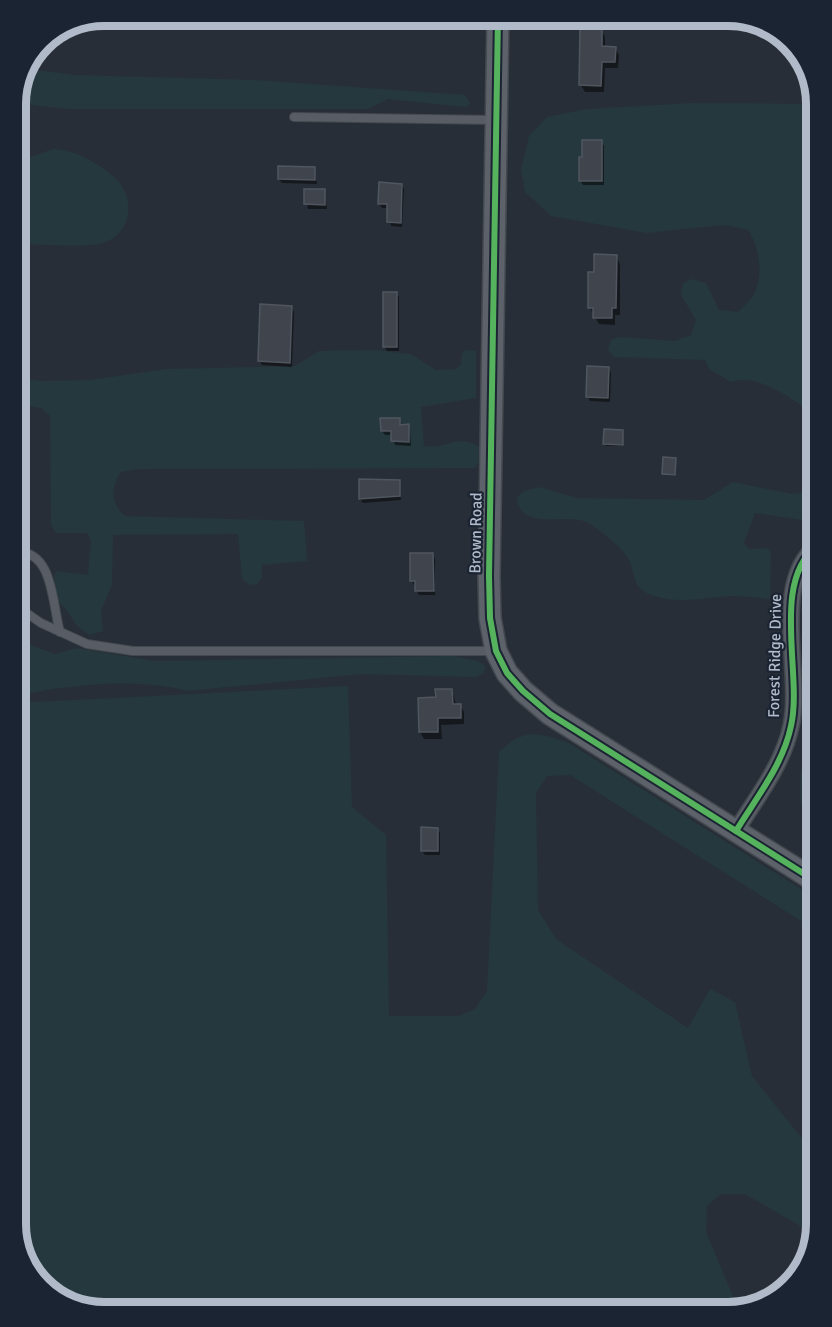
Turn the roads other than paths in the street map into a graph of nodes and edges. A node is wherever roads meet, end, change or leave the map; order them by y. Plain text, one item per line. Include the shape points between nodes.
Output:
1 (498, 26) edge
2 (294, 117) dead end
3 (497, 120) junction
4 (26, 554) edge
5 (806, 557) edge
6 (26, 612) edge
7 (60, 632) junction
8 (496, 651) junction
9 (736, 831) junction
10 (806, 875) edge

1 - 3 street, Brown Road
2 - 3 lane
3 - 8 street, Brown Road via 489,576
4 - 7 lane via 34,555 49,575
5 - 9 street, Forest Ridge Drive via 796,572 793,591 792,724 784,753
6 - 7 lane
7 - 8 lane via 87,644 133,651
8 - 9 street, Brown Road via 507,673 550,714
9 - 10 street, Brown Road

